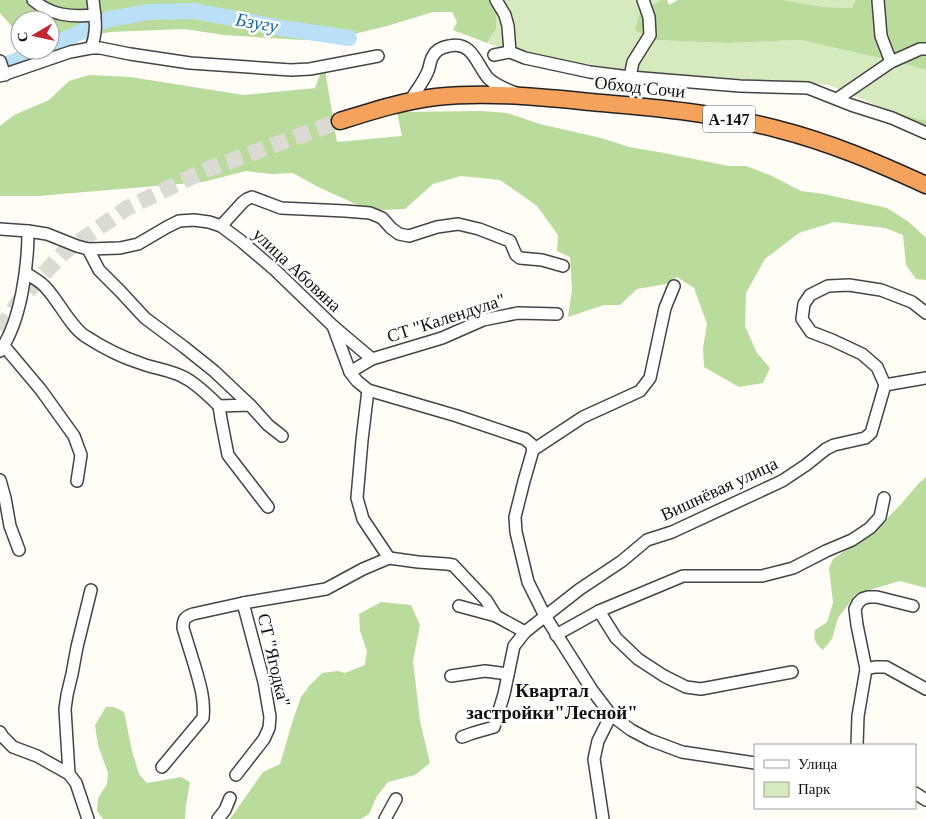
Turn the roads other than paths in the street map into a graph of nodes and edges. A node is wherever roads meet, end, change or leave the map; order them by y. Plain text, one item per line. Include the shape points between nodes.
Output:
1 (33, 0) edge
2 (93, 0) edge
3 (496, 0) edge
4 (642, 0) edge
5 (878, 0) edge
6 (95, 16) junction
7 (91, 48) junction
8 (926, 49) edge
9 (510, 52) junction
10 (494, 55) dead end
11 (378, 56) dead end
12 (891, 62) junction
13 (2, 71) edge
14 (630, 77) junction
15 (522, 96) junction
16 (837, 100) junction
17 (410, 101) junction
18 (340, 121) tunnel mouth
19 (926, 133) edge
20 (926, 184) edge
21 (221, 226) junction
22 (0, 229) edge
23 (28, 230) junction
24 (88, 249) junction
25 (563, 266) dead end
26 (26, 273) junction
27 (674, 286) dead end
28 (926, 313) edge
29 (557, 314) dead end
30 (333, 326) junction
31 (2, 349) edge
32 (372, 359) junction
33 (350, 372) junction
34 (926, 378) edge
35 (886, 385) junction
36 (368, 390) junction
37 (250, 405) junction
38 (219, 406) junction
39 (282, 436) dead end
40 (533, 450) junction
41 (0, 480) edge
42 (77, 481) dead end
43 (884, 498) dead end
44 (268, 507) dead end
45 (18, 550) dead end
46 (389, 558) junction
47 (91, 590) dead end
48 (243, 603) junction
49 (459, 606) dead end
50 (913, 606) dead end
51 (599, 611) junction
52 (496, 616) junction
53 (545, 616) junction
54 (525, 632) junction
55 (556, 635) junction
56 (866, 668) junction
57 (792, 672) dead end
58 (508, 674) junction
59 (451, 676) dead end
60 (926, 688) edge
61 (611, 715) junction
62 (0, 732) edge
63 (462, 738) dead end
64 (857, 744) edge
65 (754, 762) edge
66 (162, 767) dead end
67 (69, 774) junction
68 (236, 775) dead end
69 (230, 798) dead end
70 (396, 799) dead end
71 (88, 819) edge
72 (218, 819) edge
73 (385, 819) edge
74 (602, 819) edge

1 - 6 street via 61,14
2 - 6 street
3 - 9 street via 508,26
4 - 14 street via 649,17 650,35 633,62
5 - 12 street via 880,36
6 - 7 street via 96,30
7 - 11 street via 190,63 291,70
7 - 13 street
8 - 12 street
9 - 10 street
9 - 14 street via 590,72
12 - 16 street
14 - 16 street via 808,88
15 - 17 highway, Обход Сочи / А-147 via 469,95
15 - 17 street via 496,85 470,51 455,45 433,55 428,71
15 - 20 highway, Обход Сочи / А-147 via 664,109 778,129 825,143
16 - 19 street
17 - 18 highway, Обход Сочи / А-147
21 - 24 street, улица Абовяна via 194,220 179,221 138,244
21 - 25 street via 252,197 281,208 370,213 382,218 399,234 410,236 458,224 510,241 520,258
21 - 30 street, улица Абовяна via 275,270
22 - 23 street, улица Абовяна
23 - 24 street, улица Абовяна
23 - 26 street
24 - 37 street via 99,270 145,318 206,365
26 - 31 street via 14,322
26 - 38 street via 46,287 83,335 140,364 186,378
27 - 40 street via 665,308 650,378 640,391 583,417
28 - 35 street via 912,302 881,290 849,285 828,286 810,296 804,304 802,319 811,332 862,354 878,367
29 - 32 street, СТ "Календула" via 518,313 483,320 442,338
30 - 32 street
30 - 33 street, улица Абовяна
31 - 42 street via 40,390 74,436 81,455
32 - 33 street, СТ "Календула"
33 - 36 street, улица Абовяна
34 - 35 street
35 - 53 street, Вишнёвая улица via 871,433 865,438 834,445 759,493 647,540
36 - 40 street, улица Абовяна via 526,439
36 - 46 street via 357,498 363,519
37 - 38 street
37 - 39 street
38 - 44 street via 228,455
40 - 53 street via 516,517 516,532 528,582
41 - 45 street
43 - 51 street via 880,518 870,528 794,568 762,576 683,576
46 - 48 street via 326,589
46 - 52 street via 453,565 486,600
47 - 67 street via 65,710
48 - 66 street via 193,614 183,621 200,683 203,718
48 - 68 street, СТ "Ягодка" via 270,718 264,739
49 - 52 street
50 - 56 street via 877,597 868,597 858,603 855,609
51 - 55 street
51 - 57 street via 616,638 638,659 686,687 701,689
52 - 54 street
53 - 54 street
53 - 55 street
54 - 58 street via 514,646
55 - 61 street
56 - 60 street via 886,667
56 - 64 street
58 - 59 street via 484,671
58 - 63 street via 494,727
61 - 65 street via 650,740 682,752
61 - 74 street via 598,741 594,759
62 - 67 street via 13,747
67 - 71 street via 76,783
69 - 72 street
70 - 73 street

